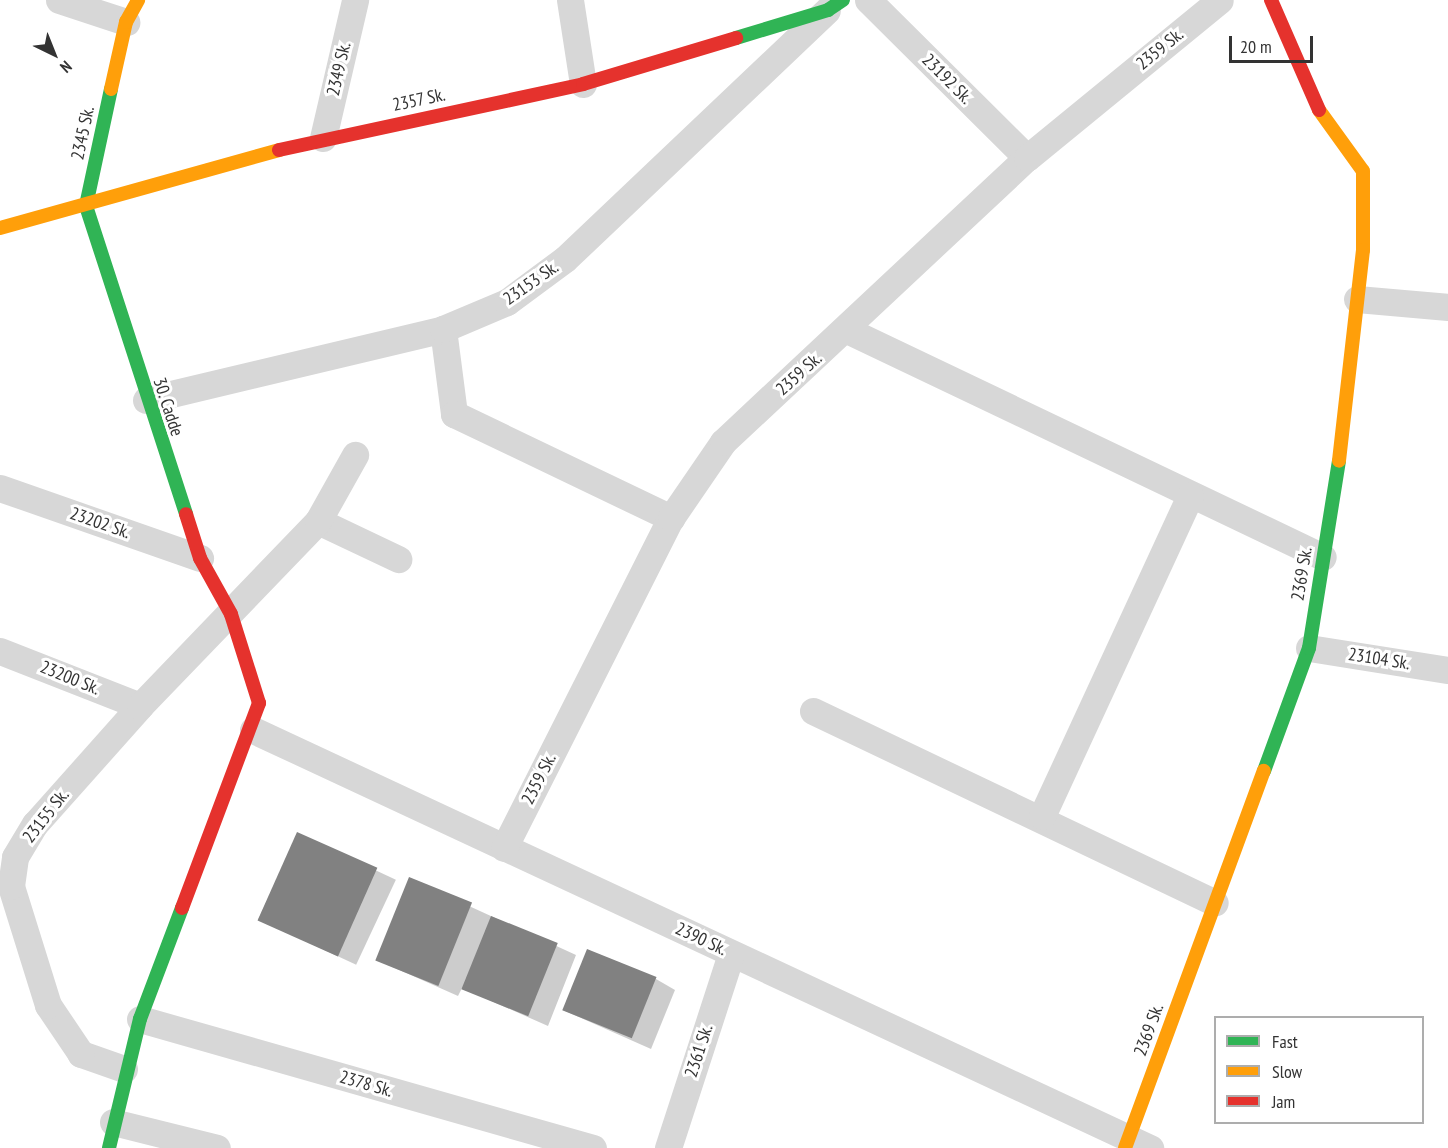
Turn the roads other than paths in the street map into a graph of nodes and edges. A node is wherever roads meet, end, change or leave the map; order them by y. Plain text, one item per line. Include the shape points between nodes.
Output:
1 (59, 0) edge
2 (355, 0) edge
3 (570, 0) edge
4 (868, 0) edge
5 (1220, 0) edge
6 (1271, 0) edge
7 (836, 5) edge
8 (132, 11) edge
9 (583, 84) junction
10 (323, 138) junction
11 (1027, 158) junction
12 (86, 206) junction
13 (0, 228) edge
14 (1357, 299) junction
15 (1448, 307) edge
16 (443, 328) junction
17 (847, 330) junction
18 (146, 400) junction
19 (355, 455) dead end
20 (0, 488) edge
21 (1190, 496) junction
22 (671, 518) junction
23 (318, 522) junction
24 (1323, 557) junction
25 (200, 558) junction
26 (398, 559) dead end
27 (231, 614) junction
28 (1309, 648) junction
29 (0, 651) edge
30 (1448, 670) edge
31 (140, 706) junction
32 (813, 711) dead end
33 (253, 730) junction
34 (1042, 816) junction
35 (504, 848) junction
36 (1215, 903) junction
37 (731, 954) junction
38 (140, 1019) junction
39 (124, 1069) junction
40 (111, 1135) edge
41 (1134, 1145) edge
42 (217, 1148) edge
43 (593, 1148) edge
44 (668, 1148) edge

1 - 8 street
2 - 10 street, 2349 Sk.
3 - 9 street
4 - 11 street, 23192 Sk.
5 - 11 street, 2359 Sk.
6 - 14 street, 2369 Sk. via 1323,119 1363,171
7 - 9 street, 2357 Sk.
7 - 16 street, 23153 Sk. via 566,259 507,302
8 - 12 street, 2345 Sk.
9 - 10 street, 2357 Sk.
10 - 12 street, 2357 Sk.
11 - 17 street, 2359 Sk.
12 - 13 street, 2357 Sk.
12 - 18 street, 30. Cadde
14 - 15 street
14 - 24 street, 2369 Sk.
16 - 18 street, 23153 Sk.
16 - 22 street via 454,414
17 - 21 street
17 - 22 street, 2359 Sk. via 723,442
18 - 25 street, 30. Cadde
19 - 23 street
20 - 25 street, 23202 Sk.
21 - 24 street
21 - 34 street
22 - 35 street, 2359 Sk.
23 - 26 street
23 - 27 street
24 - 28 street, 2369 Sk.
25 - 27 street, 30. Cadde
27 - 31 street, 23155 Sk.
27 - 33 street via 259,704
28 - 30 street, 23104 Sk.
28 - 36 street, 2369 Sk.
29 - 31 street, 23200 Sk.
31 - 39 street, 23155 Sk. via 35,824 15,857 11,885 48,1005 81,1054
32 - 34 street
33 - 35 street, 2390 Sk.
33 - 38 street
34 - 36 street
35 - 37 street, 2390 Sk.
36 - 41 street, 2369 Sk.
37 - 41 street, 2390 Sk.
37 - 44 street, 2361 Sk.
38 - 39 street
38 - 43 street, 2378 Sk.
39 - 40 street
40 - 42 street

